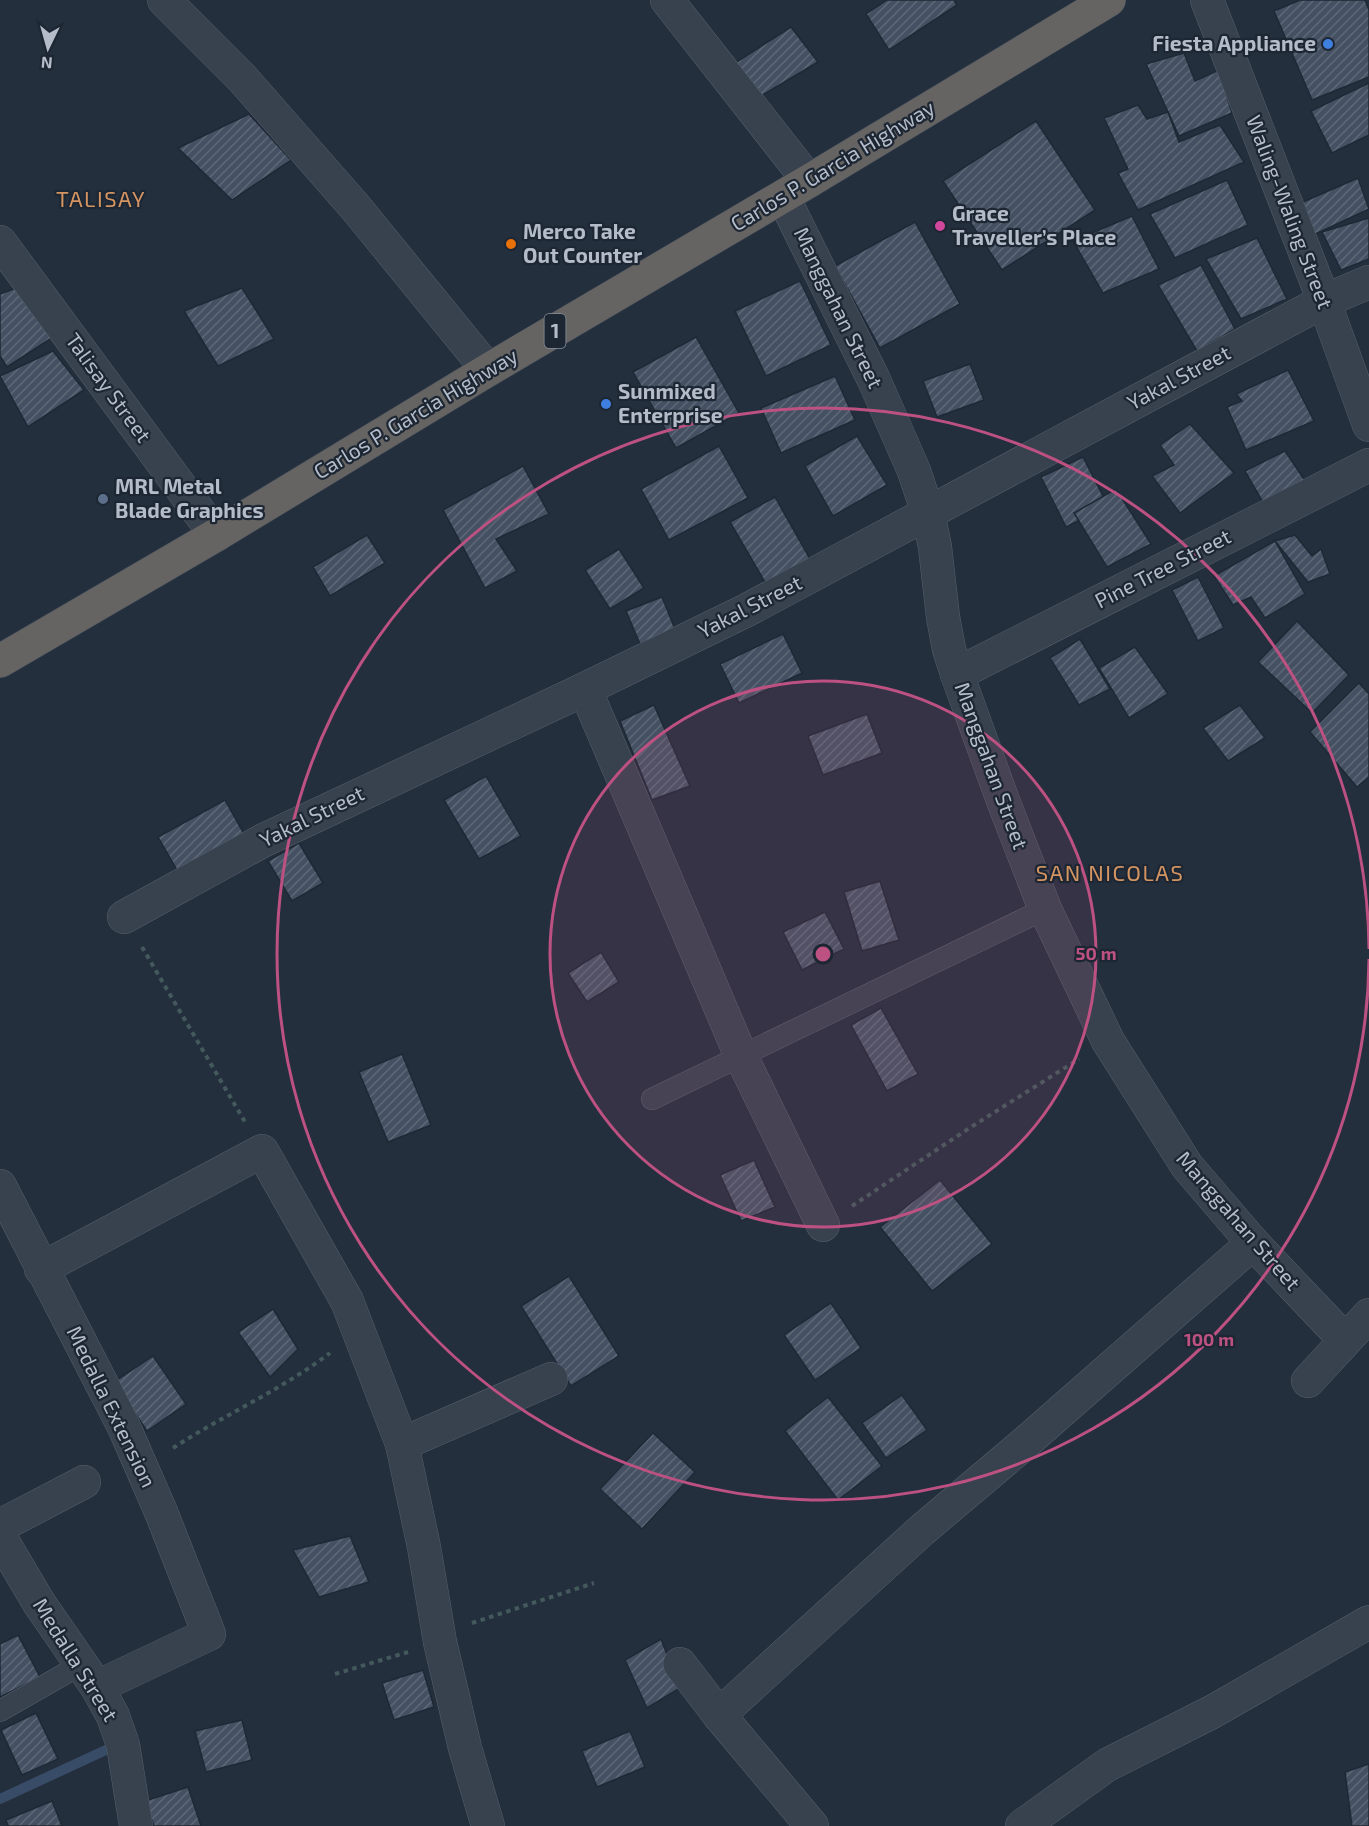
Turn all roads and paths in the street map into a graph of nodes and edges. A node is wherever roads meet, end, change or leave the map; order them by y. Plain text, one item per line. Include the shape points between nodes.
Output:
1 (164, 0) edge
2 (667, 0) edge
3 (1109, 0) edge
4 (1207, 0) edge
5 (796, 189) junction
6 (0, 242) edge
7 (1369, 282) edge
8 (1324, 301) junction
9 (488, 370) junction
10 (1369, 425) edge
11 (1369, 465) edge
12 (928, 513) junction
13 (216, 535) junction
14 (2, 655) edge
15 (957, 674) junction
16 (585, 689) junction
17 (1045, 909) junction
18 (124, 917) joint
19 (1108, 1041) junction
20 (741, 1056) junction
21 (652, 1099) dead end
22 (262, 1151) junction
23 (0, 1186) edge
24 (823, 1225) joint
25 (1253, 1243) junction
26 (41, 1269) junction
27 (1369, 1315) edge
28 (359, 1331) junction
29 (1345, 1340) junction
30 (551, 1379) dead end
31 (1308, 1381) dead end
32 (402, 1444) junction
33 (142, 1468) junction
34 (84, 1482) dead end
35 (0, 1526) edge
36 (0, 1537) edge
37 (594, 1582) dead end
38 (1369, 1622) edge
39 (440, 1638) junction
40 (680, 1664) dead end
41 (335, 1674) dead end
42 (89, 1676) junction
43 (0, 1711) edge
44 (719, 1715) junction
45 (136, 1826) edge
46 (488, 1826) edge
47 (812, 1826) edge
48 (1022, 1826) edge

1 - 9 street via 242,78 349,199
2 - 5 street, Manggahan Street
3 - 5 highway, Carlos P. Garcia Highway / 1
4 - 8 street, Waling-Waling Street
5 - 9 highway, Carlos P. Garcia Highway / 1
5 - 12 street, Manggahan Street
6 - 13 street, Talisay Street
7 - 8 street, Yakal Street
8 - 10 street, Waling-Waling Street
8 - 12 street, Yakal Street
9 - 13 highway, Carlos P. Garcia Highway / 1
11 - 15 street, Pine Tree Street
12 - 15 street, Manggahan Street via 949,649
12 - 16 street, Yakal Street via 747,610
13 - 14 highway, Carlos P. Garcia Highway / 1
15 - 17 street, Manggahan Street
16 - 18 street, Yakal Street via 264,840
16 - 20 street
17 - 19 street, Manggahan Street
17 - 20 lane
18 - 22 path
19 - 24 path
19 - 25 street, Manggahan Street via 1187,1166
20 - 21 lane
20 - 24 street
22 - 26 street
22 - 28 street via 347,1301
23 - 26 street, Medalla Extension
25 - 29 street, Manggahan Street
25 - 44 street via 922,1530
26 - 33 street, Medalla Extension
27 - 29 street
28 - 32 street
28 - 33 path via 303,1373 200,1430
29 - 31 street
30 - 32 street
32 - 39 street
33 - 42 street, Medalla Extension via 209,1634
34 - 35 street
36 - 42 street, Medalla Street
37 - 39 path
38 - 48 street via 1212,1712 1107,1765
39 - 41 path
39 - 46 street
40 - 44 street
42 - 43 lane
42 - 45 street, Medalla Street via 113,1716 123,1745
44 - 47 street

